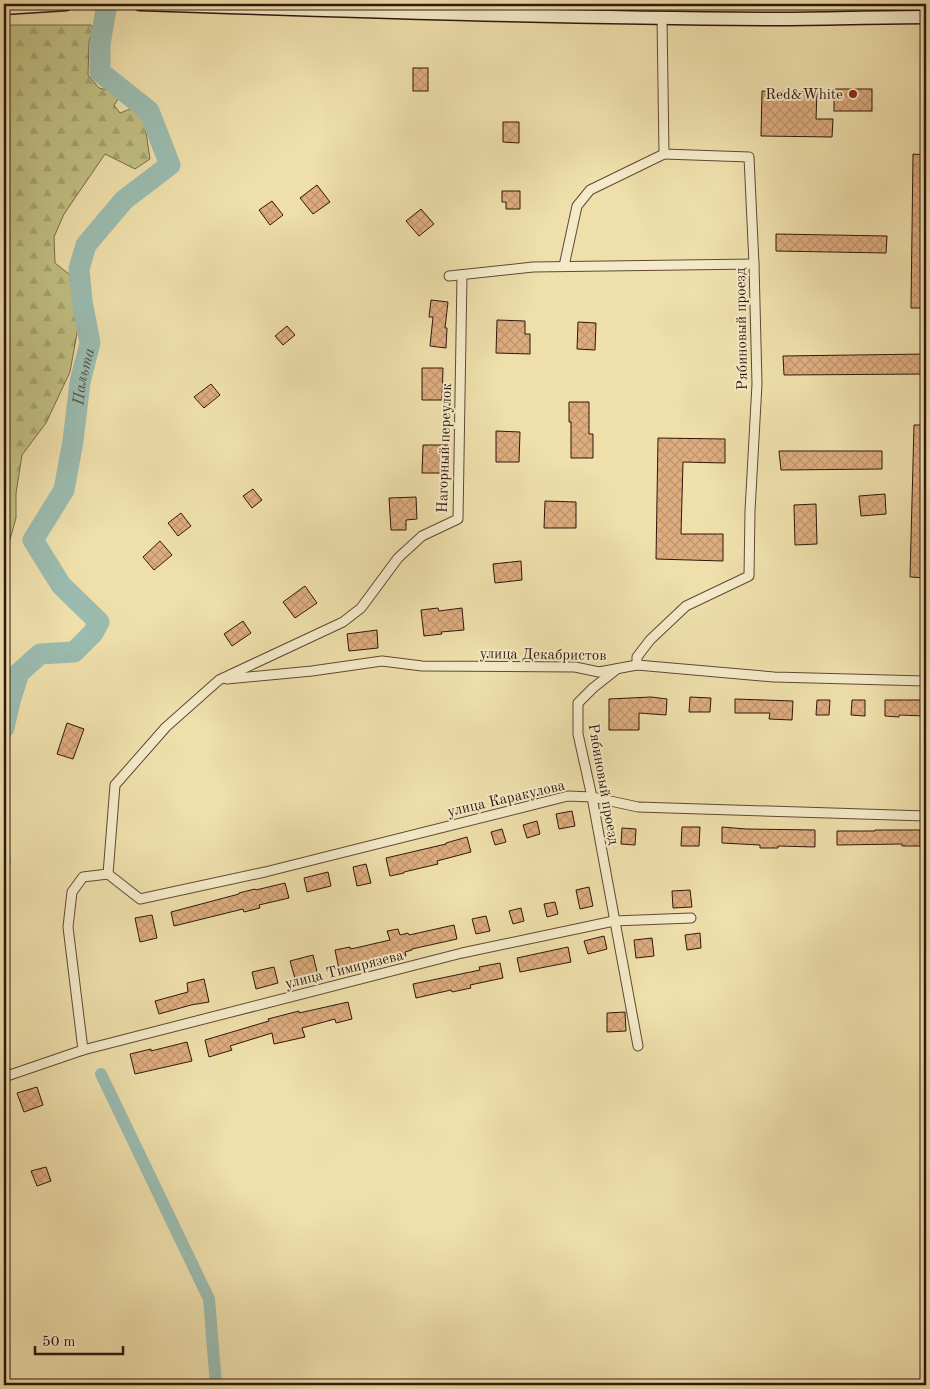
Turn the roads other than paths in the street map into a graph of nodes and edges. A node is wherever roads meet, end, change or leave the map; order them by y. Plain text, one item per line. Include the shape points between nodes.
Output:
1 (66, 4) edge
2 (140, 4) edge
3 (4, 8) edge
4 (662, 17) junction
5 (926, 17) edge
6 (664, 154) junction
7 (754, 264) junction
8 (564, 266) junction
9 (462, 275) junction
10 (449, 276) dead end
11 (637, 665) junction
12 (617, 669) junction
13 (219, 680) junction
14 (926, 681) edge
15 (592, 798) junction
16 (926, 816) edge
17 (108, 874) junction
18 (691, 918) dead end
19 (614, 921) junction
20 (638, 1046) dead end
21 (83, 1050) junction
22 (4, 1078) edge

1 - 3 main road
2 - 4 main road
4 - 5 main road
4 - 6 street
6 - 7 street, Рябиновый проезд via 750,157
6 - 8 street via 590,190 577,206
7 - 8 street
7 - 11 street, Рябиновый проезд via 757,384 749,576 686,606 650,640 637,657
8 - 9 street
9 - 10 street
9 - 13 street, Нагорный переулок via 458,519 422,536 398,558 361,608 343,622
11 - 12 street, улица Декабристов
11 - 14 street, улица Декабристов via 774,677
12 - 13 street, улица Декабристов via 598,672 575,667 422,666 382,661
12 - 15 street, Рябиновый проезд via 578,704 578,734
13 - 17 street via 166,727 116,784
15 - 16 street, улица Каракулова via 638,808
15 - 17 street, улица Каракулова via 568,796 265,872 140,899
15 - 19 street, Рябиновый проезд
17 - 21 street via 83,877 72,892 68,927
18 - 19 street, улица Тимирязева
19 - 20 street, Рябиновый проезд
19 - 21 street, улица Тимирязева via 462,953
21 - 22 street, улица Тимирязева

